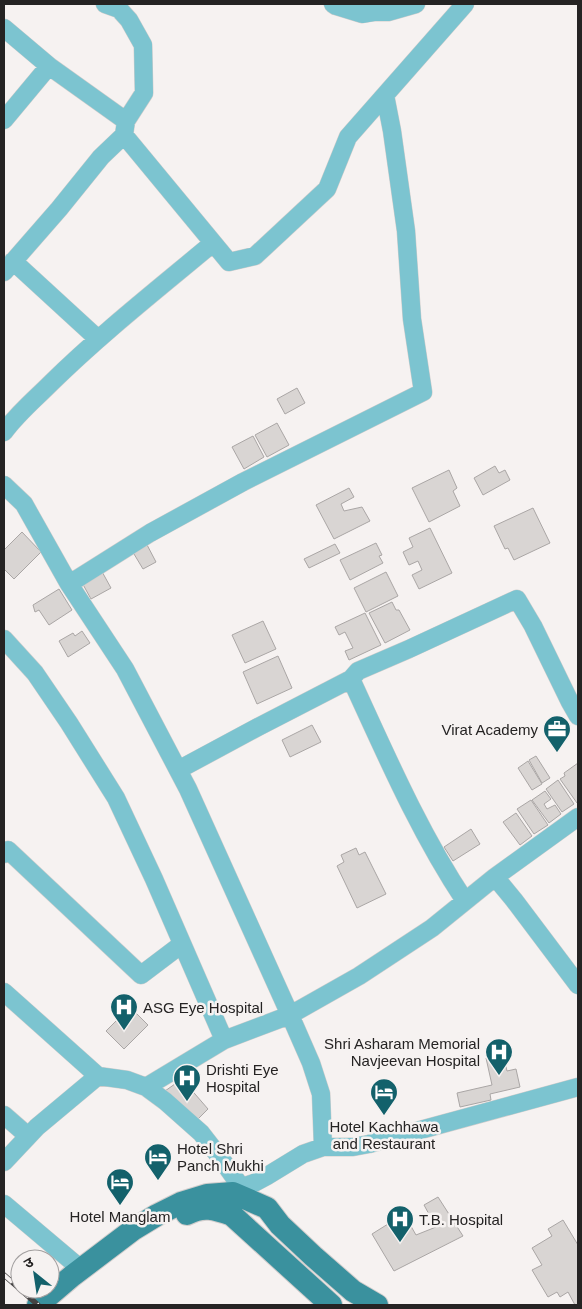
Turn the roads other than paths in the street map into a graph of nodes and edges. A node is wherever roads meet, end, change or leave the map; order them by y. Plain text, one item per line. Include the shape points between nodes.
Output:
1 (333, 4) edge
2 (416, 4) edge
3 (465, 4) edge
4 (118, 6) edge
5 (6, 33) edge
6 (50, 66) junction
7 (385, 95) junction
8 (4, 120) edge
9 (125, 128) junction
10 (213, 244) junction
11 (8, 267) edge
12 (98, 339) junction
13 (4, 432) edge
14 (4, 485) edge
15 (69, 584) junction
16 (4, 639) edge
17 (352, 679) junction
18 (578, 716) edge
19 (178, 770) junction
20 (578, 817) edge
21 (4, 854) edge
22 (494, 877) junction
23 (465, 901) junction
24 (182, 944) junction
25 (578, 985) edge
26 (4, 992) edge
27 (290, 1015) junction
28 (224, 1040) junction
29 (98, 1076) junction
30 (146, 1087) junction
31 (578, 1088) edge
32 (4, 1115) edge
33 (28, 1136) junction
34 (324, 1147) junction
35 (4, 1162) edge
36 (233, 1190) junction
37 (4, 1204) edge
38 (81, 1269) junction
39 (38, 1305) edge
40 (46, 1305) edge
41 (57, 1305) edge
42 (331, 1305) edge
43 (356, 1305) edge
44 (377, 1305) edge

1 - 2 street via 362,14 388,12
3 - 7 street
4 - 9 street via 143,45 144,93
5 - 6 street
6 - 8 street
6 - 9 street
7 - 10 street via 348,137 327,189 255,256 228,262
7 - 15 street via 406,231 412,319 423,392 150,533
9 - 10 street
9 - 11 street
10 - 12 street
11 - 12 street
12 - 13 street via 59,374
14 - 15 street via 24,504
15 - 19 street via 125,669
16 - 24 street via 34,673 116,798
17 - 18 street via 358,671 517,599
17 - 19 street
17 - 23 street via 418,820
19 - 27 street
20 - 22 street
21 - 24 street via 8,850 141,975
22 - 23 street
22 - 25 street
23 - 27 street via 432,928 359,976
24 - 28 street
26 - 29 street
27 - 28 street
27 - 34 street via 321,1094
28 - 30 street
29 - 30 street via 128,1080
29 - 33 street
30 - 36 street via 201,1134 222,1160
31 - 34 street via 368,1144
32 - 33 street
33 - 35 street
34 - 36 street
36 - 38 main road via 181,1203 157,1215
36 - 44 main road via 233,1193 267,1208 313,1256 353,1291
37 - 38 street
38 - 39 main road
40 - 43 main road via 133,1234 184,1208 209,1199 222,1199 250,1209
41 - 42 main road via 96,1271 154,1232 195,1210 214,1209 232,1215

